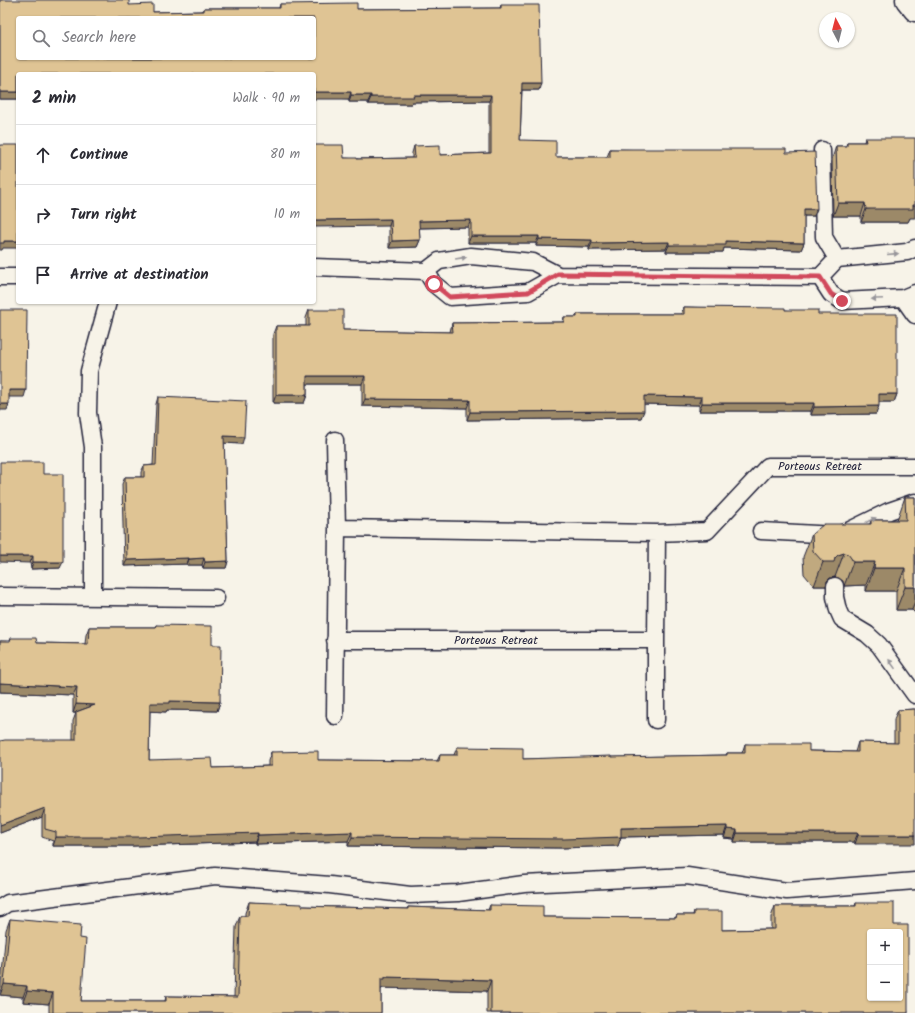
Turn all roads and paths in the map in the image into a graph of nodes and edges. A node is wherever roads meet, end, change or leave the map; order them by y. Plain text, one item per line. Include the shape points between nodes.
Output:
1 (907, 0) edge
2 (915, 10) edge
3 (822, 150) dead end
4 (915, 248) edge
5 (837, 259) junction
6 (316, 267) edge
7 (426, 271) junction
8 (558, 274) junction
9 (0, 277) edge
10 (16, 277) edge
11 (820, 277) junction
12 (909, 296) edge
13 (107, 304) edge
14 (915, 315) edge
15 (335, 440) dead end
16 (915, 466) edge
17 (915, 502) edge
18 (337, 528) junction
19 (761, 531) dead end
20 (657, 533) junction
21 (835, 586) edge
22 (0, 596) edge
23 (93, 596) junction
24 (216, 598) dead end
25 (335, 640) junction
26 (656, 640) junction
27 (915, 695) edge
28 (335, 716) dead end
29 (656, 720) dead end
30 (915, 881) edge
31 (0, 908) edge

1 - 2 street
3 - 5 lane via 824,237
5 -> 4 lane via 908,252
5 - 11 lane
6 - 7 lane
7 -> 8 lane via 440,261 471,256 533,262
7 - 8 lane via 434,284 450,297 528,292
8 - 11 lane
9 - 10 lane
12 -> 11 lane via 842,301 831,294
12 - 14 lane
13 - 23 lane via 90,371 88,413 93,447
15 - 18 lane
16 - 20 lane, Porteous Retreat via 768,466 707,531
19 -> 17 lane via 835,541 846,532 889,511
18 - 20 lane, Porteous Retreat
18 - 25 lane
20 - 26 lane
27 -> 21 lane via 879,645 867,634 842,619 836,603
22 - 23 lane
23 - 24 lane
25 - 26 lane, Porteous Retreat
25 - 28 lane
26 - 29 lane
30 - 31 lane via 787,891 687,876 524,884 458,893 410,895 330,885 216,876 8,903

